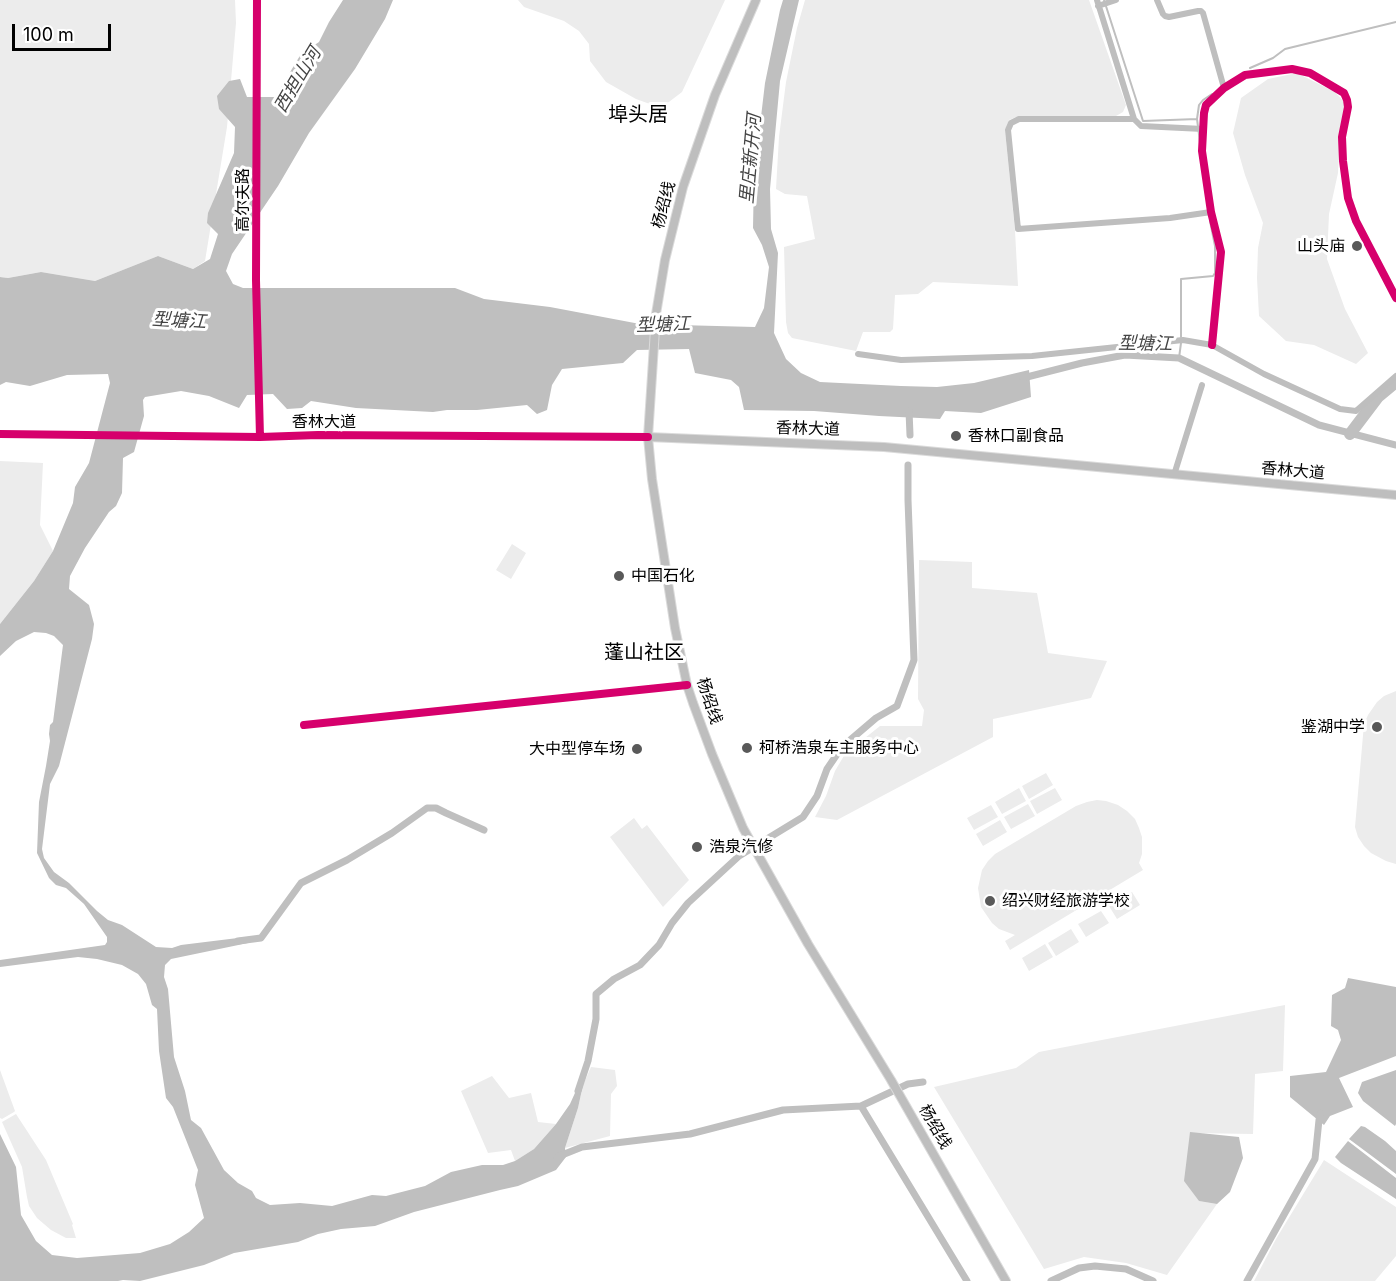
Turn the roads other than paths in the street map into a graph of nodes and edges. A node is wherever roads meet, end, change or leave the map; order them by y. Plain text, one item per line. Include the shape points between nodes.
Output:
1 (257, 0) edge
2 (756, 0) edge
3 (1116, 0) edge
4 (1157, 0) edge
5 (1097, 3) edge
6 (1224, 88) junction
7 (1134, 119) junction
8 (1199, 128) junction
9 (1208, 212) junction
10 (1396, 298) edge
11 (1212, 345) junction
12 (858, 354) dead end
13 (1396, 376) edge
14 (1202, 385) dead end
15 (0, 434) edge
16 (260, 437) junction
17 (648, 437) junction
18 (1174, 475) junction
19 (1396, 495) edge
20 (687, 685) junction
21 (304, 725) dead end
22 (1006, 1281) edge

1 - 16 street, 高尔夫路
2 - 17 main road, 杨绍线 via 715,95 683,187 656,314
3 - 5 street
4 - 6 street via 1163,14 1169,17 1203,13
5 - 7 street
6 - 8 street via 1206,105
6 - 10 street via 1245,75 1292,69 1310,73 1344,93 1348,106 1342,137 1348,198
7 - 8 street via 1141,126
7 - 9 street via 1018,119 1011,123 1008,130 1018,228
8 - 9 street
9 - 11 street via 1221,252
11 - 12 street via 1182,340 1032,356 901,360
11 - 13 street via 1340,409 1356,411
14 - 18 street
15 - 16 street, 香林大道
16 - 17 street, 香林大道
17 - 18 main road, 香林大道 via 884,447
17 - 20 main road, 杨绍线
18 - 19 main road, 香林大道
20 - 21 street
20 - 22 main road, 杨绍线 via 750,842

